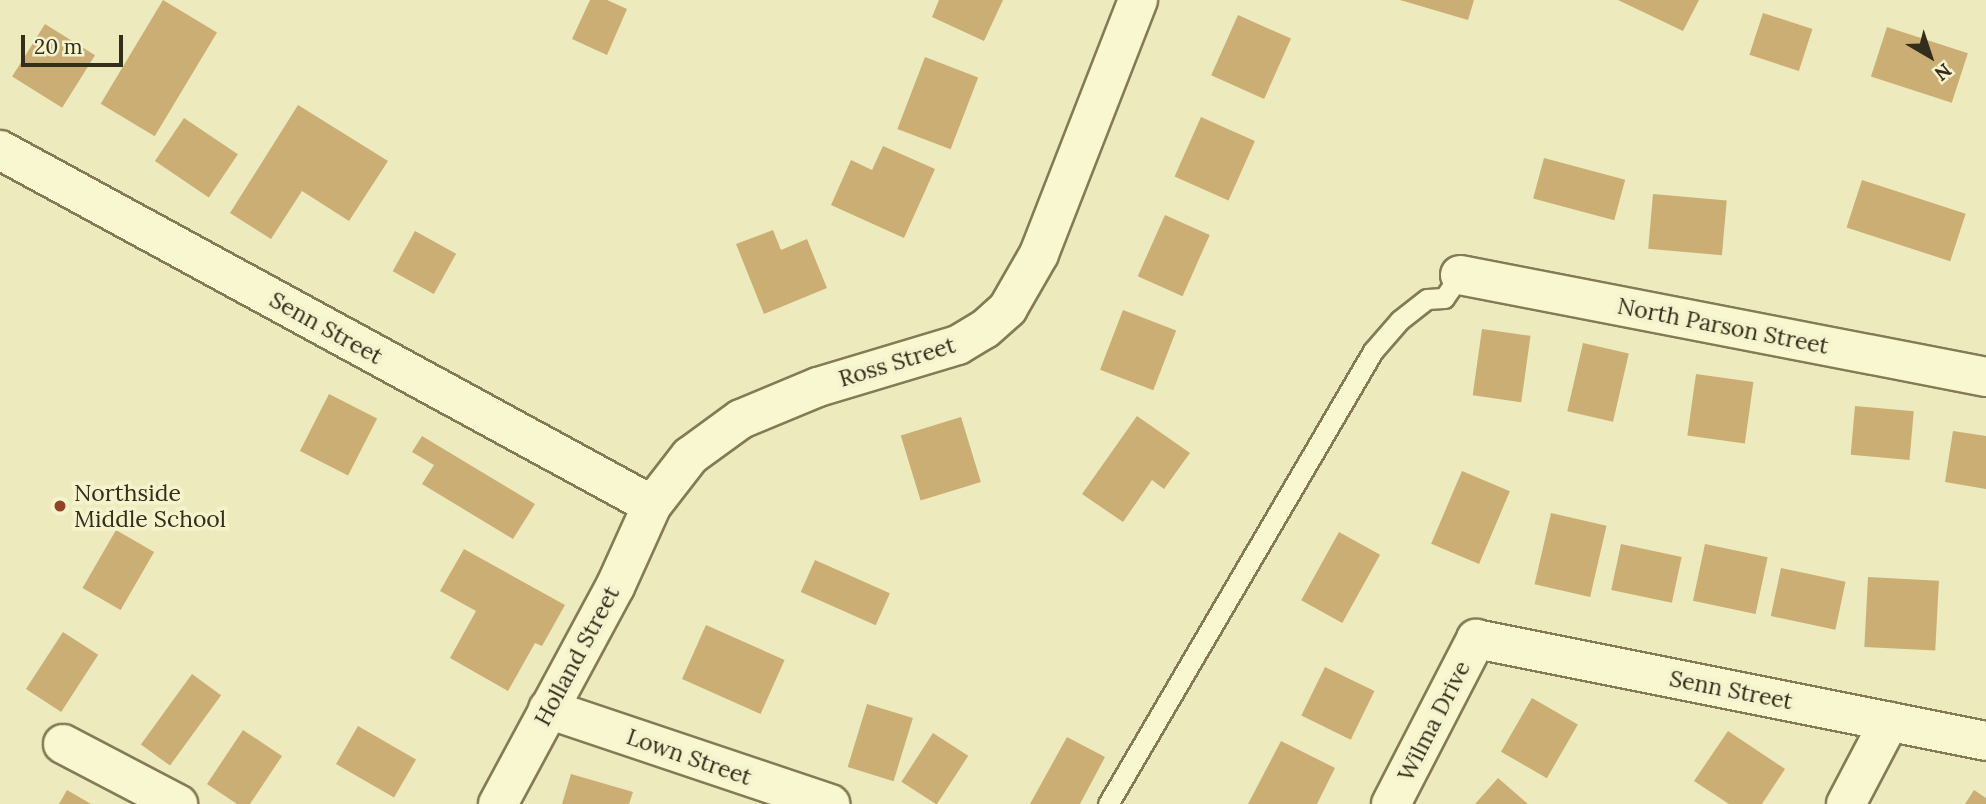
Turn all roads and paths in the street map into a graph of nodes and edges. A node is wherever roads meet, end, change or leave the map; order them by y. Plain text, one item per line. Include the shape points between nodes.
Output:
1 (1138, 0) edge
2 (0, 150) edge
3 (1461, 275) joint
4 (1986, 377) edge
5 (652, 505) junction
6 (1476, 639) joint
7 (548, 709) junction
8 (1889, 722) junction
9 (1986, 741) edge
10 (63, 744) dead end
11 (178, 804) edge
12 (498, 804) edge
13 (831, 804) edge
14 (1108, 804) edge
15 (1391, 804) edge
16 (1846, 804) edge

1 - 5 street, Ross Street via 1039,254 1008,308 958,345 818,387 741,419 690,456
2 - 5 street, Senn Street
3 - 4 street, North Parson Street
3 - 14 lane via 1444,298 1427,299 1400,320 1373,351
5 - 7 street, Holland Street via 615,587
6 - 8 street, Senn Street
6 - 15 street, Wilma Drive
7 - 12 street, Holland Street
7 - 13 street, Lown Street
8 - 9 street, Senn Street
8 - 16 street
10 - 11 street

